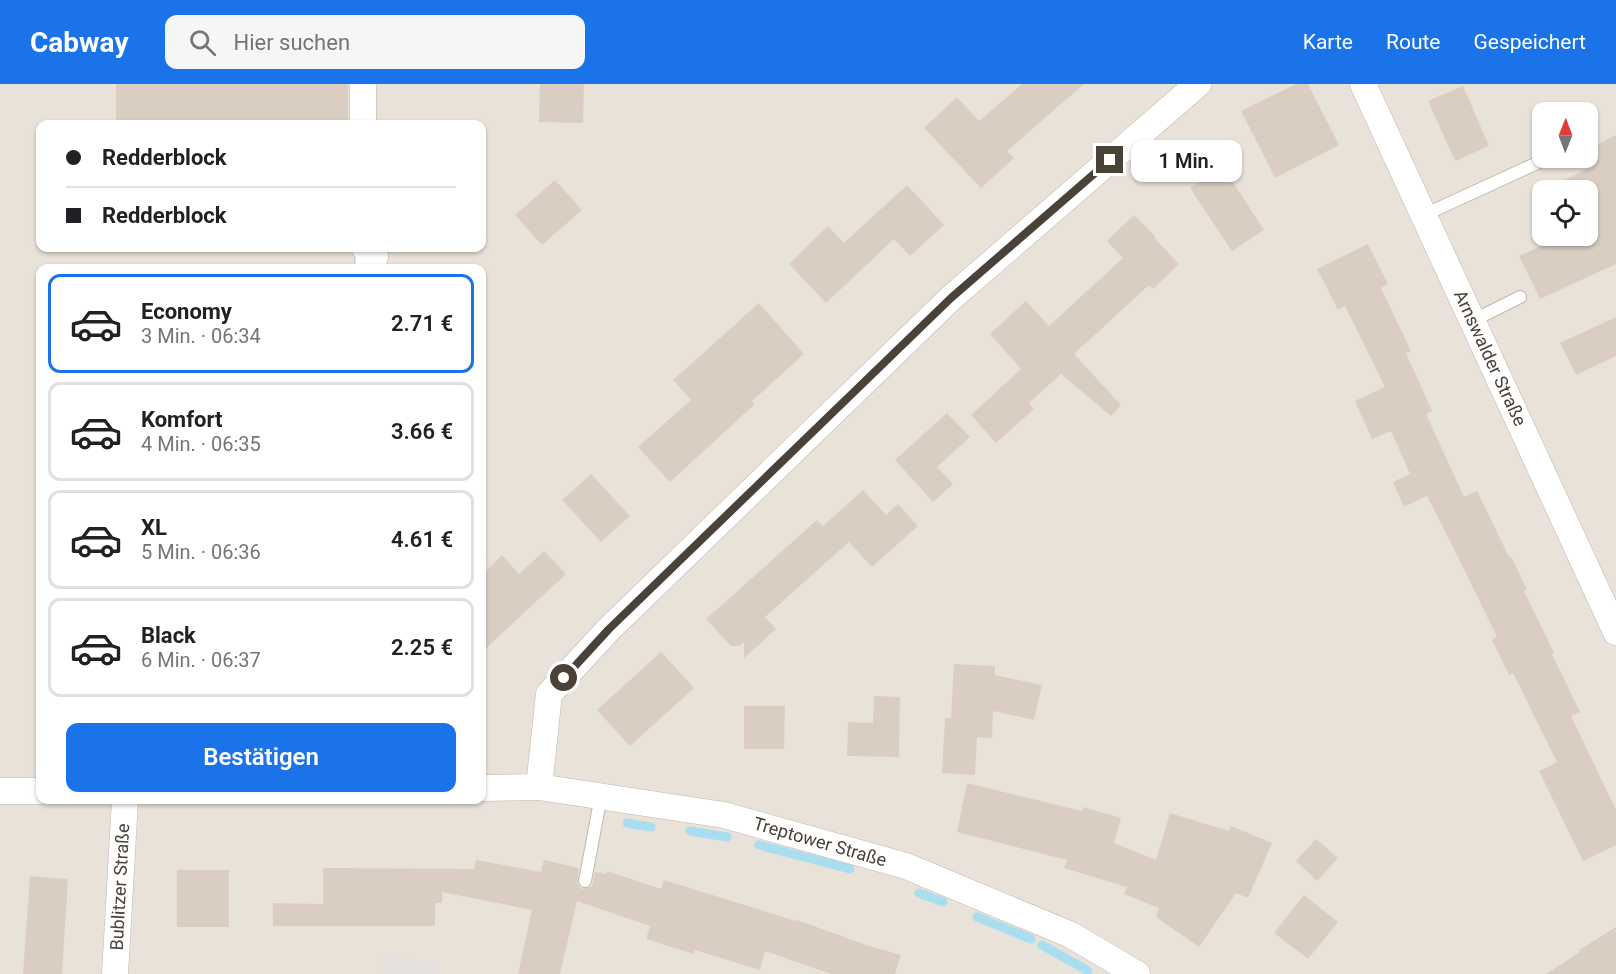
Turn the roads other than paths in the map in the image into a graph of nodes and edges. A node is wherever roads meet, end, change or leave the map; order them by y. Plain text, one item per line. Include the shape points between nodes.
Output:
1 (363, 84) edge
2 (1198, 84) edge
3 (1363, 84) edge
4 (363, 120) edge
5 (1532, 165) edge
6 (1424, 215) junction
7 (1520, 297) dead end
8 (1472, 321) junction
9 (1616, 633) edge
10 (539, 787) junction
11 (486, 788) edge
12 (0, 791) edge
13 (36, 791) edge
14 (601, 796) junction
15 (125, 804) edge
16 (585, 881) dead end
17 (115, 974) edge
18 (1137, 974) edge

1 - 4 street
2 - 10 street via 951,298 609,629 549,694
3 - 6 street, Arnswalder Straße
5 - 6 lane
6 - 8 street, Arnswalder Straße
7 - 8 lane
8 - 9 street, Arnswalder Straße
10 - 11 street, Treptower Straße
10 - 14 street, Treptower Straße
12 - 13 street
14 - 16 lane
14 - 18 street, Treptower Straße via 724,815 906,866 1071,935
15 - 17 street, Bublitzer Straße

